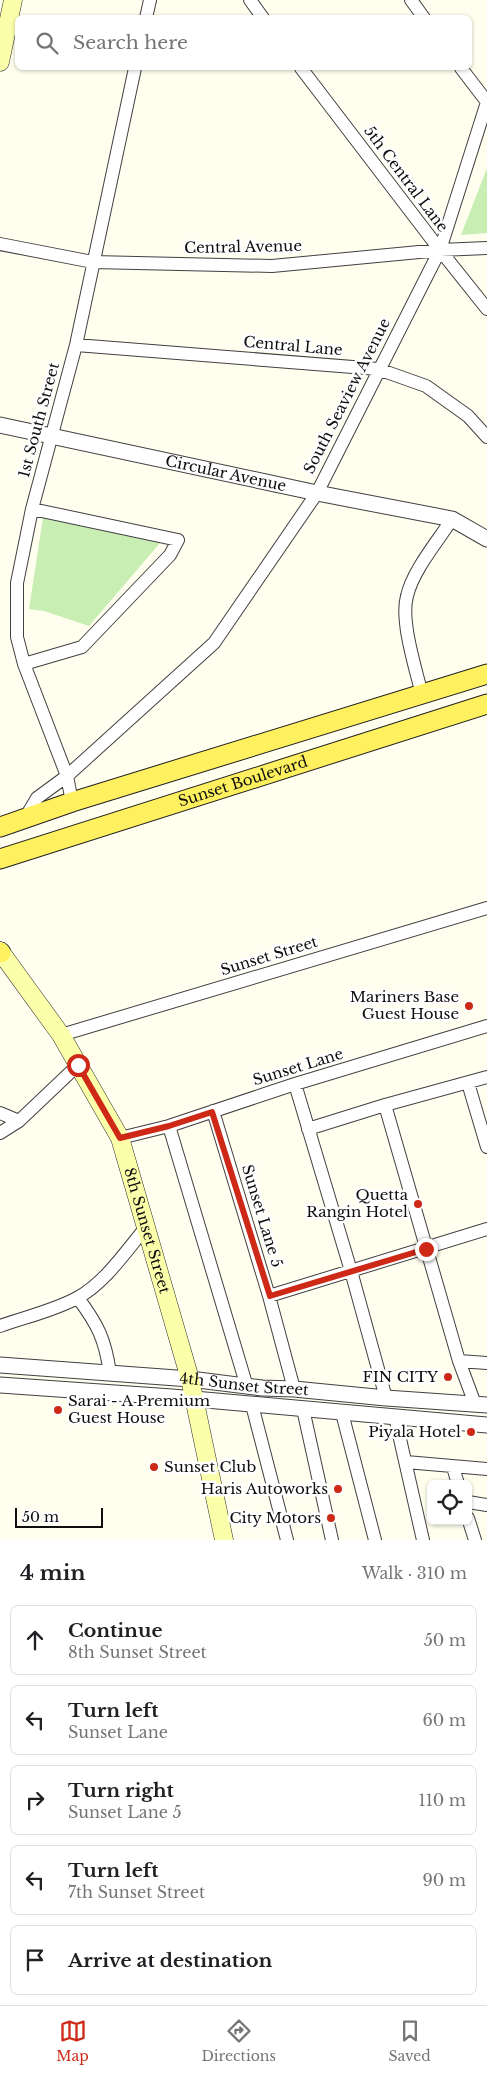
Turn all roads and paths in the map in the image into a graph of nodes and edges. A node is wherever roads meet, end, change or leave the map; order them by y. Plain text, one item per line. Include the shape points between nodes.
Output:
1 (2, 0) edge
2 (13, 0) edge
3 (150, 0) edge
4 (250, 0) edge
5 (411, 0) edge
6 (0, 11) edge
7 (147, 15) edge
8 (262, 15) edge
9 (422, 15) edge
10 (0, 62) edge
11 (135, 70) edge
12 (303, 70) edge
13 (463, 70) edge
14 (487, 102) edge
15 (0, 244) edge
16 (487, 248) edge
17 (440, 250) junction
18 (94, 262) junction
19 (487, 308) edge
20 (76, 345) junction
21 (378, 369) junction
22 (0, 425) edge
23 (51, 436) junction
24 (487, 437) edge
25 (317, 493) junction
26 (32, 509) junction
27 (452, 519) junction
28 (487, 539) edge
29 (24, 664) junction
30 (487, 674) edge
31 (422, 695) junction
32 (487, 704) edge
33 (66, 776) junction
34 (72, 802) junction
35 (25, 818) junction
36 (0, 827) edge
37 (0, 859) edge
38 (487, 908) edge
39 (0, 952) edge
40 (487, 1026) edge
41 (61, 1035) junction
42 (78, 1065) junction
43 (487, 1077) edge
44 (468, 1083) junction
45 (295, 1084) junction
46 (385, 1105) junction
47 (212, 1112) junction
48 (0, 1114) edge
49 (19, 1121) junction
50 (169, 1126) junction
51 (308, 1130) junction
52 (0, 1133) edge
53 (120, 1138) junction
54 (487, 1147) edge
55 (146, 1226) junction
56 (487, 1229) edge
57 (426, 1249) junction
58 (351, 1271) junction
59 (270, 1296) junction
60 (78, 1298) junction
61 (0, 1326) edge
62 (458, 1361) junction
63 (487, 1363) edge
64 (0, 1365) edge
65 (110, 1373) junction
66 (169, 1379) junction
67 (190, 1379) junction
68 (0, 1385) edge
69 (255, 1388) junction
70 (294, 1389) junction
71 (172, 1397) junction
72 (386, 1398) junction
73 (193, 1399) junction
74 (481, 1404) edge
75 (256, 1405) junction
76 (304, 1410) junction
77 (342, 1413) junction
78 (395, 1417) junction
79 (487, 1425) edge
80 (406, 1462) junction
81 (453, 1467) junction
82 (487, 1469) edge
83 (457, 1480) edge
84 (472, 1503) edge
85 (487, 1505) edge
86 (470, 1525) edge
87 (224, 1540) edge
88 (287, 1540) edge
89 (332, 1540) edge
90 (375, 1540) edge
91 (422, 1540) edge
92 (428, 1540) edge
93 (475, 1540) edge

1 - 6 main road
2 - 10 main road
3 - 7 street
4 - 8 street
5 - 9 street
11 - 18 street, 1st South Street
12 - 17 street, 5th Central Lane
13 - 14 street
14 - 17 street, South Seaview Avenue
15 - 18 street, Central Avenue
16 - 17 street, Central Avenue
17 - 18 street, Central Avenue via 272,266
17 - 19 street, 5th Central Lane
17 - 21 street, South Seaview Avenue
18 - 20 street, 1st South Street
20 - 21 street, Central Lane
20 - 23 street, 1st South Street
21 - 24 street, Central Lane via 426,386 468,416
21 - 25 street, South Seaview Avenue
22 - 23 street, Circular Avenue
23 - 25 street, Circular Avenue
23 - 26 street, 1st South Street
25 - 27 street, Circular Avenue
25 - 33 street, South Seaview Avenue via 214,642
26 - 29 street, 1st South Street via 17,584 17,637
26 - 29 street via 178,540 170,556 82,647
27 - 28 street, Circular Avenue
27 - 31 street via 407,595 408,630
29 - 33 street, 1st South Street
30 - 31 main road, Sunset Boulevard
31 - 34 main road, Sunset Boulevard
32 - 37 main road, Sunset Boulevard
33 - 34 street
33 - 35 street, South Seaview Avenue via 37,798
34 - 35 main road, Sunset Boulevard
35 - 36 main road, Sunset Boulevard
38 - 41 street, Sunset Street
39 - 41 main road, 8th Sunset Street
40 - 45 street, Sunset Lane
41 - 42 main road, 8th Sunset Street
42 - 49 street
42 - 53 main road, 8th Sunset Street
43 - 44 street
44 - 46 street
44 - 54 street
45 - 47 street, Sunset Lane
45 - 51 street
46 - 51 street
46 - 57 street
47 - 50 street, Sunset Lane
47 - 59 street, Sunset Lane 5
48 - 49 street
49 - 52 street
50 - 53 street, Sunset Lane
50 - 69 street
51 - 58 street
53 - 55 main road, 8th Sunset Street
55 - 60 street via 114,1265
55 - 67 main road, 8th Sunset Street
56 - 57 street
57 - 58 street
57 - 62 street
58 - 59 street
58 - 72 street
59 - 70 street, Sunset Lane 5
60 - 61 street
60 - 65 street via 98,1328
62 - 63 street
62 - 74 street
64 - 65 street, 4th Sunset Street
65 - 66 street, 4th Sunset Street
66 - 67 street, 4th Sunset Street
66 - 71 street via 175,1387
67 - 69 street, 4th Sunset Street
67 - 73 main road, 8th Sunset Street
68 - 71 street, 4th Sunset Street
69 - 70 street, 4th Sunset Street
69 - 75 street
70 - 72 street, 4th Sunset Street
71 - 73 street, 4th Sunset Street
72 - 74 street, 4th Sunset Street
73 - 75 street, 4th Sunset Street
73 - 87 main road, 8th Sunset Street
75 - 76 street, 4th Sunset Street
75 - 88 street
76 - 77 street, 4th Sunset Street
76 - 89 street
77 - 78 street, 4th Sunset Street
77 - 90 street
78 - 79 street, 4th Sunset Street
78 - 80 street
80 - 81 street
80 - 91 street
81 - 82 street
81 - 83 street
84 - 85 street
86 - 93 street
91 - 92 street

